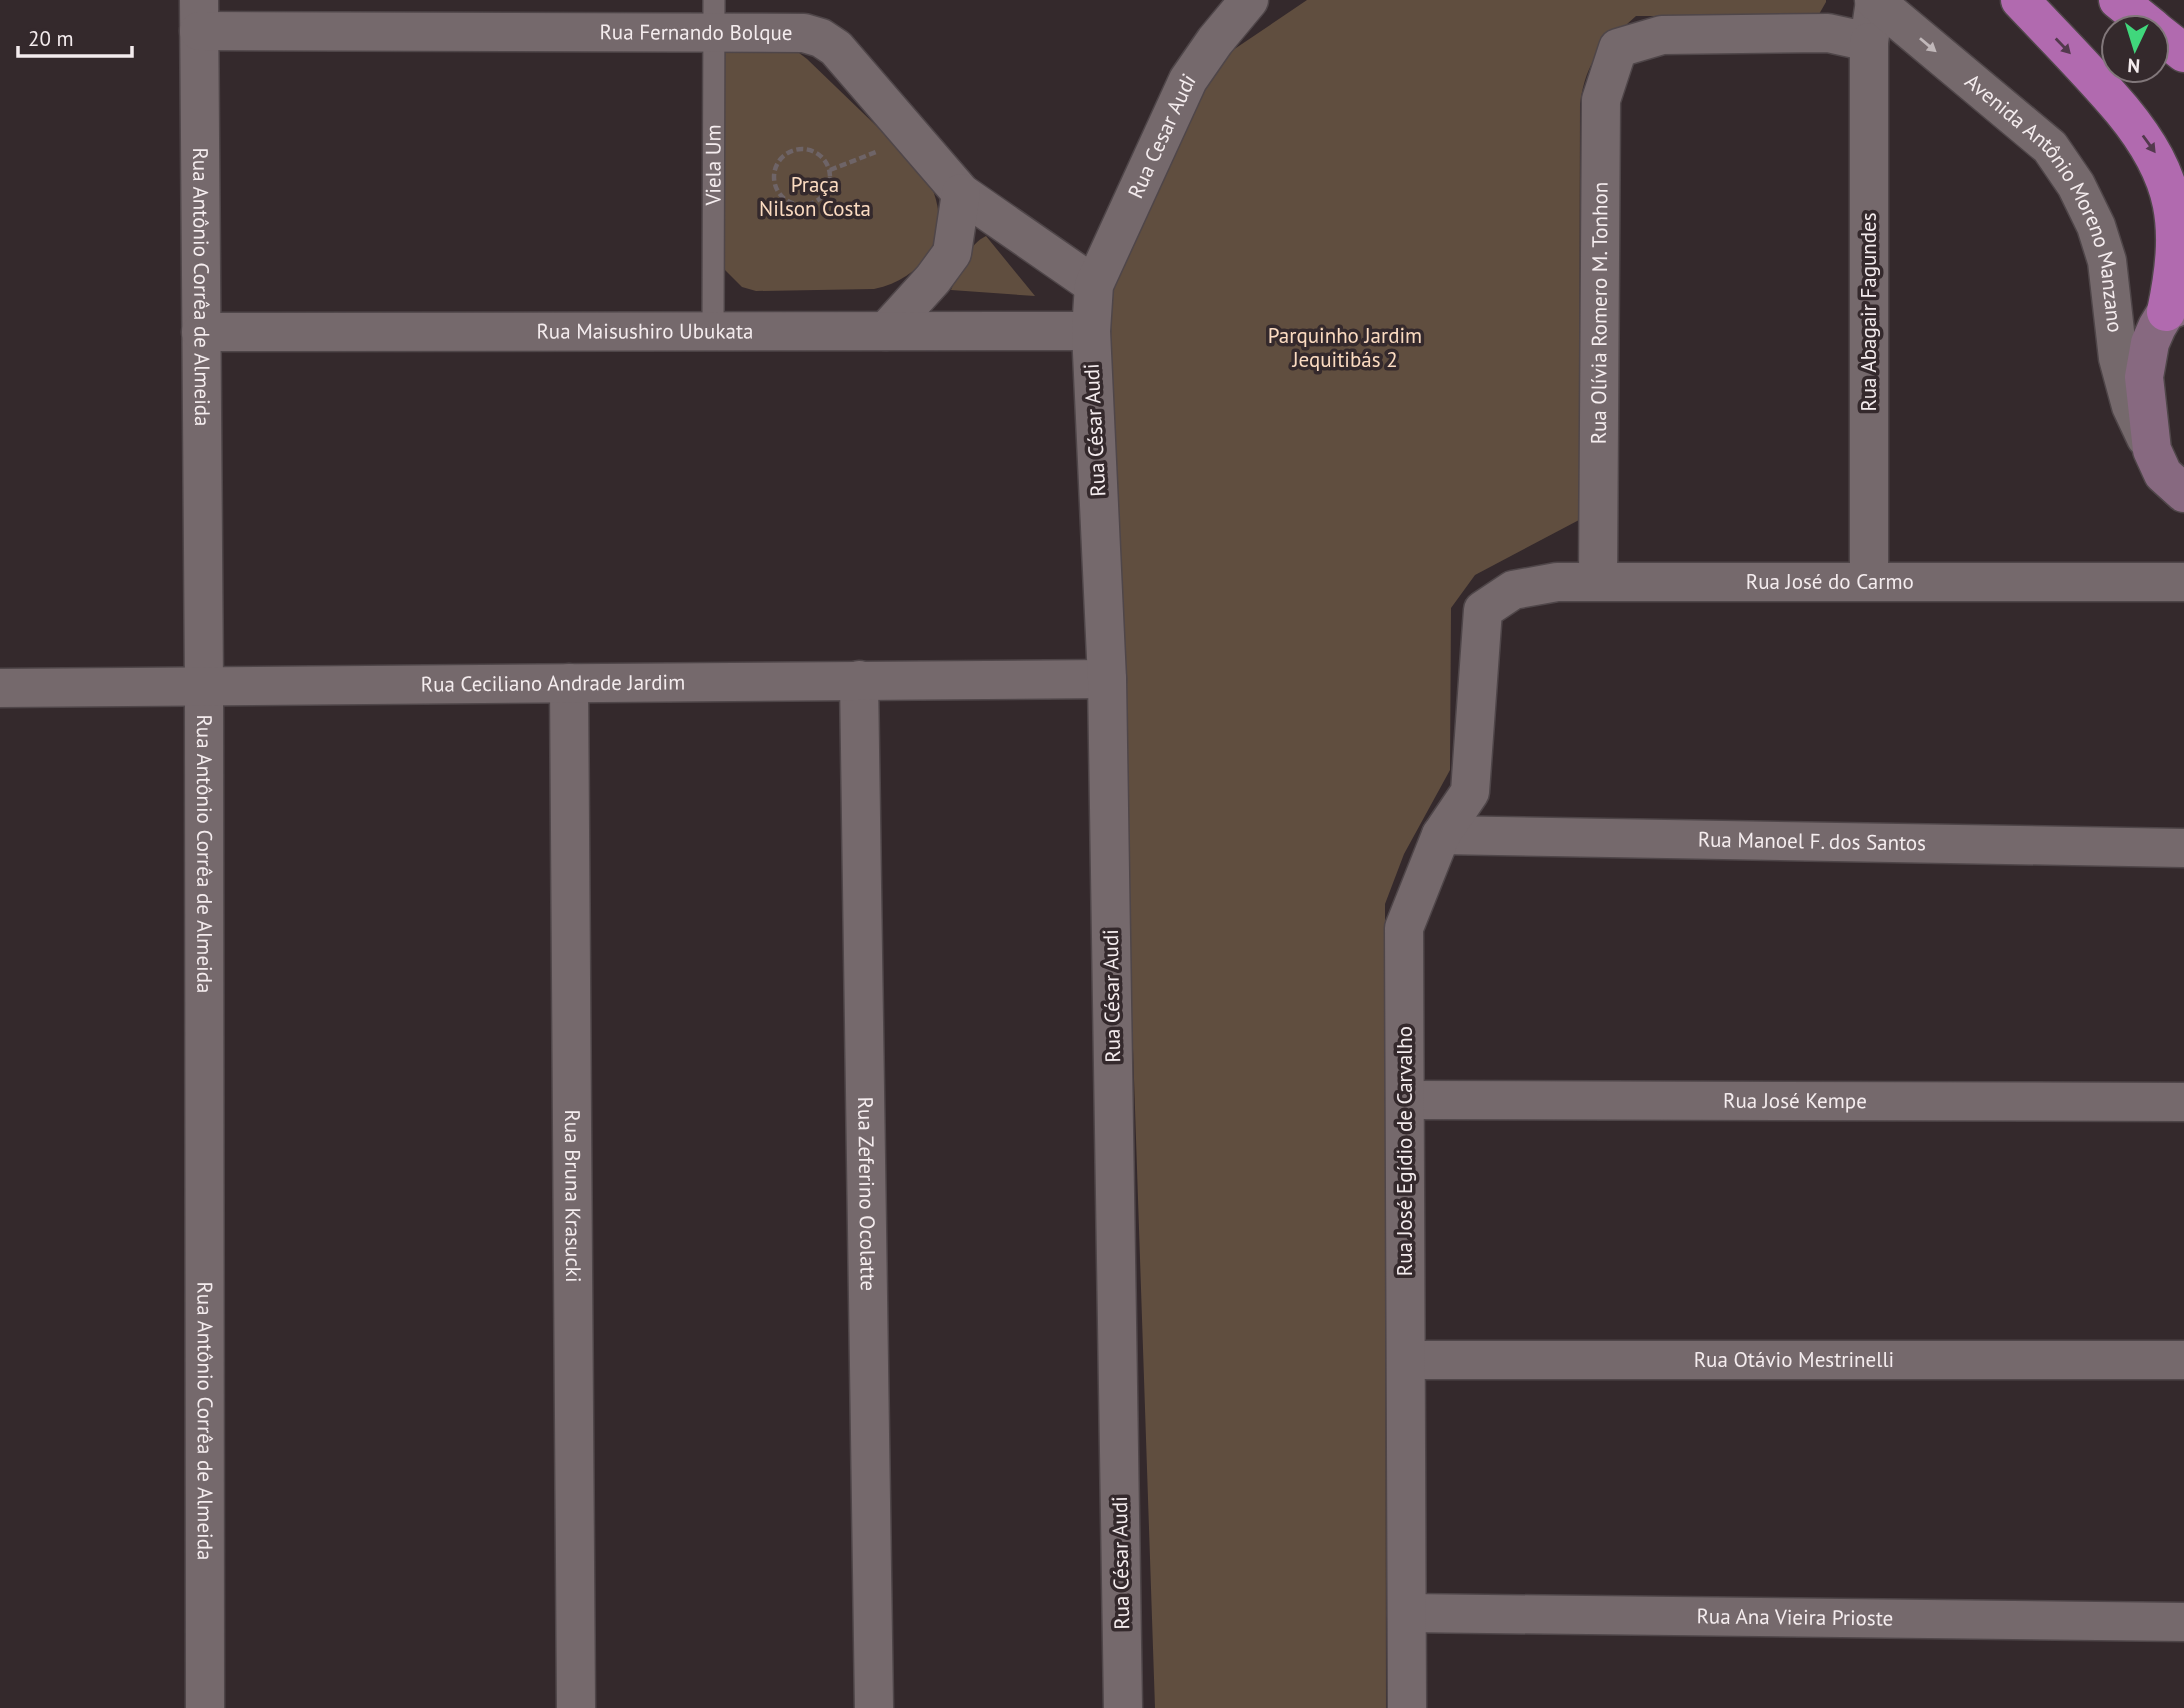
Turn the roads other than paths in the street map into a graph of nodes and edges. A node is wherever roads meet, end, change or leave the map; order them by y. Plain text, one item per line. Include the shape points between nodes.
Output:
1 (1250, 0) edge
2 (1875, 0) edge
3 (2020, 0) edge
4 (2118, 0) edge
5 (2135, 14) edge
6 (199, 15) edge
7 (715, 17) edge
8 (1869, 42) junction
9 (2170, 42) edge
10 (2184, 53) edge
11 (961, 193) junction
12 (1094, 285) junction
13 (2175, 308) edge
14 (713, 331) junction
15 (887, 331) junction
16 (1091, 331) junction
17 (201, 332) junction
18 (2152, 450) junction
19 (2184, 493) edge
20 (1598, 581) junction
21 (1869, 581) junction
22 (2184, 582) edge
23 (1483, 610) joint
24 (1107, 679) junction
25 (859, 680) junction
26 (569, 683) junction
27 (204, 686) junction
28 (0, 688) edge
29 (1441, 835) junction
30 (2184, 848) edge
31 (1405, 1100) junction
32 (2184, 1102) edge
33 (1406, 1360) junction
34 (2184, 1360) edge
35 (1407, 1613) junction
36 (2184, 1622) edge
37 (205, 1708) edge
38 (576, 1708) edge
39 (874, 1708) edge
40 (1123, 1708) edge
41 (1407, 1708) edge

1 - 12 street, Rua Cesar Audi via 1188,80
2 - 8 street, Rua Abagair Fagundes
2 -> 18 street, Avenida Antônio Moreno Manzano via 2050,147 2077,184 2107,261 2113,333 2131,406
3 -> 13 highway via 2106,91 2155,152 2168,176 2181,230
4 - 5 highway
6 - 7 street, Rua Fernando Bolque
6 - 17 street, Rua Antônio Corrêa de Almeida
7 - 11 street, Rua Fernando Bolque via 804,33 836,48
7 - 14 lane, Viela Um
8 - 20 street, Rua Olívia Romero M. Tonhon via 1828,33 1662,35 1618,48 1601,100
8 - 21 street, Rua Abagair Fagundes
9 - 10 highway
11 - 12 street, Rua Fernando Bolque
11 - 15 street via 952,253
12 - 16 street, Rua César Audi
13 - 18 main road, Avenida Antônio Moreno Manzano via 2150,343 2146,360
14 - 15 street, Rua Maisushiro Ubukata
14 - 17 street, Rua Maisushiro Ubukata
15 - 16 street, Rua Maisushiro Ubukata
16 - 24 street, Rua César Audi
17 - 27 street, Rua Antônio Corrêa de Almeida
18 - 19 main road, Avenida Antônio Moreno Manzano via 2163,474
20 - 21 street, Rua José do Carmo
20 - 23 street, Rua José do Carmo via 1513,590
21 - 22 street, Rua José do Carmo
23 - 29 street, Rua José Egídio de Carvalho via 1470,792
24 - 25 street, Rua Ceciliano Andrade Jardim
24 - 40 street, Rua César Audi
25 - 26 street, Rua Ceciliano Andrade Jardim
25 - 39 street, Rua Zeferino Ocolatte
26 - 27 street, Rua Ceciliano Andrade Jardim
26 - 38 street, Rua Bruna Krasucki
27 - 28 street, Rua Ceciliano Andrade Jardim
27 - 37 street, Rua Antônio Corrêa de Almeida
29 - 30 street, Rua Manoel F. dos Santos
29 - 31 street, Rua José Egídio de Carvalho via 1404,928
31 - 32 street, Rua José Kempe
31 - 33 street, Rua José Egídio de Carvalho
33 - 34 street, Rua Otávio Mestrinelli
33 - 35 street, Rua José Egídio de Carvalho
35 - 36 street, Rua Ana Vieira Prioste
35 - 41 street, Rua José Egídio de Carvalho

